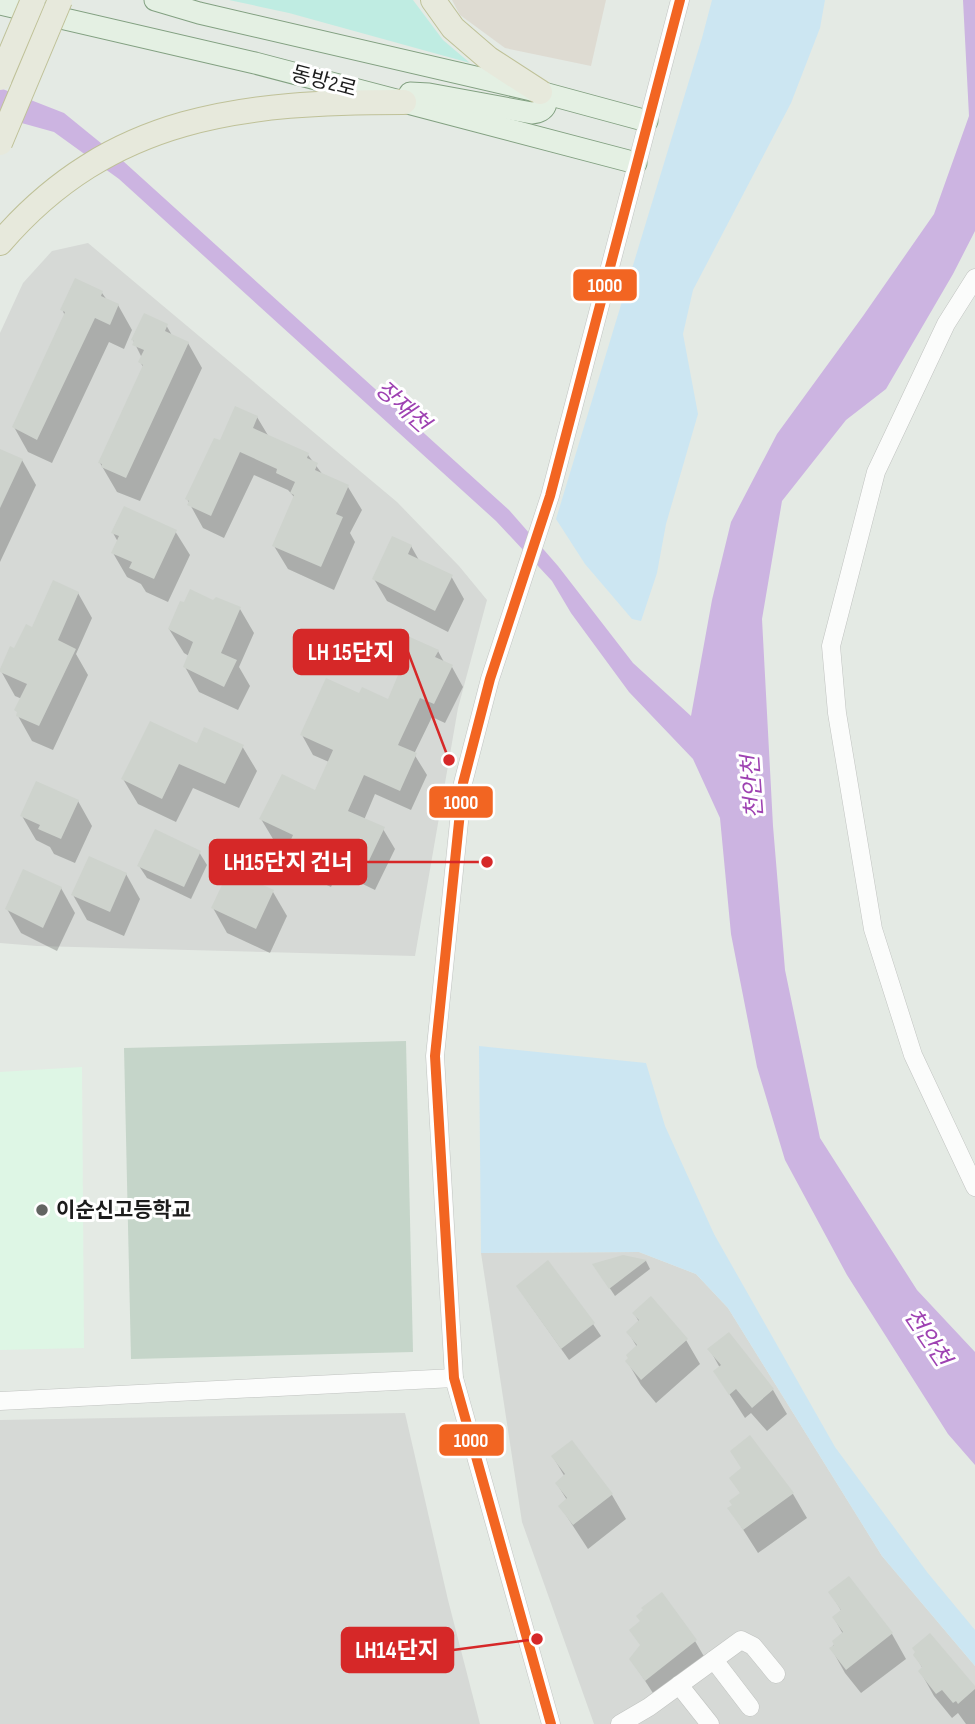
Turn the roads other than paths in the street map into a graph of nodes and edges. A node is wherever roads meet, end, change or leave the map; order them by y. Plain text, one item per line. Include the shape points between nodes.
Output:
1 (60, 0) edge
2 (155, 0) edge
3 (433, 0) edge
4 (680, 0) edge
5 (15, 4) edge
6 (0, 78) edge
7 (362, 91) junction
8 (540, 92) junction
9 (404, 102) junction
10 (647, 121) junction
11 (0, 143) edge
12 (636, 163) junction
13 (0, 243) edge
14 (975, 278) edge
15 (975, 1187) edge
16 (454, 1378) junction
17 (0, 1401) edge
18 (714, 1660) junction
19 (776, 1674) dead end
20 (679, 1685) junction
21 (750, 1707) dead end
22 (704, 1722) edge
23 (551, 1724) edge
24 (620, 1724) edge

1 - 11 highway, bridge
2 - 8 main road, 동방2로
3 - 8 highway via 453,29 489,60
4 - 10 street
5 - 6 highway, bridge
5 - 7 main road, 동방2로
7 - 8 main road via 429,94 533,113 545,108 547,102
7 - 9 main road, 동방2로
8 - 10 main road, 동방2로
9 - 12 main road, 동방2로
9 - 13 highway via 321,102 249,110 199,118 149,135 91,165 48,196
10 - 12 street
12 - 16 street via 550,496 510,613 463,783 435,1056
14 - 15 street via 946,324 876,472 831,646 837,713 873,929 913,1055
16 - 17 street
16 - 23 street
18 - 19 street via 741,1640 753,1646
18 - 20 street
18 - 21 street
20 - 22 street
20 - 24 street

